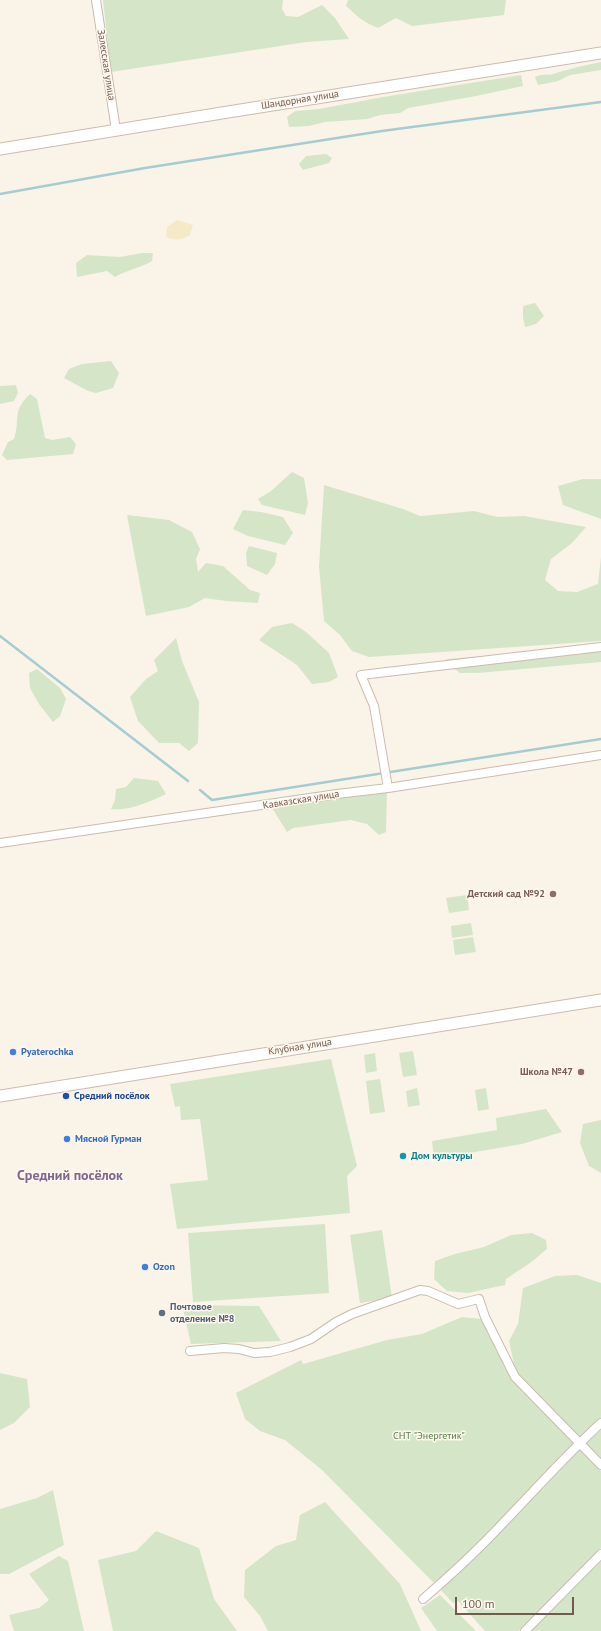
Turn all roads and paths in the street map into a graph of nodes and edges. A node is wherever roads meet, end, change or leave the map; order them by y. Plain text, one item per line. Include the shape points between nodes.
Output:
1 (96, 0) edge
2 (601, 53) edge
3 (116, 130) junction
4 (0, 150) edge
5 (601, 647) edge
6 (601, 755) edge
7 (388, 784) junction
8 (0, 842) edge
9 (601, 1000) edge
10 (0, 1096) edge
11 (190, 1351) dead end
12 (601, 1423) edge
13 (580, 1443) junction
14 (601, 1465) edge
15 (601, 1554) edge
16 (423, 1599) dead end
17 (525, 1631) edge

1 - 3 street, Залесская улица
2 - 3 street, Шандорная улица
3 - 4 street, Шандорная улица
5 - 7 street via 361,674 374,706
6 - 7 street, Кавказская улица
7 - 8 street, Кавказская улица via 337,794
9 - 10 street, Клубная улица
11 - 13 street via 224,1348 270,1352 290,1347 311,1339 352,1314 420,1290 458,1304 479,1299 485,1317 516,1377
12 - 13 street
13 - 14 street
13 - 16 street via 499,1528
15 - 17 street

